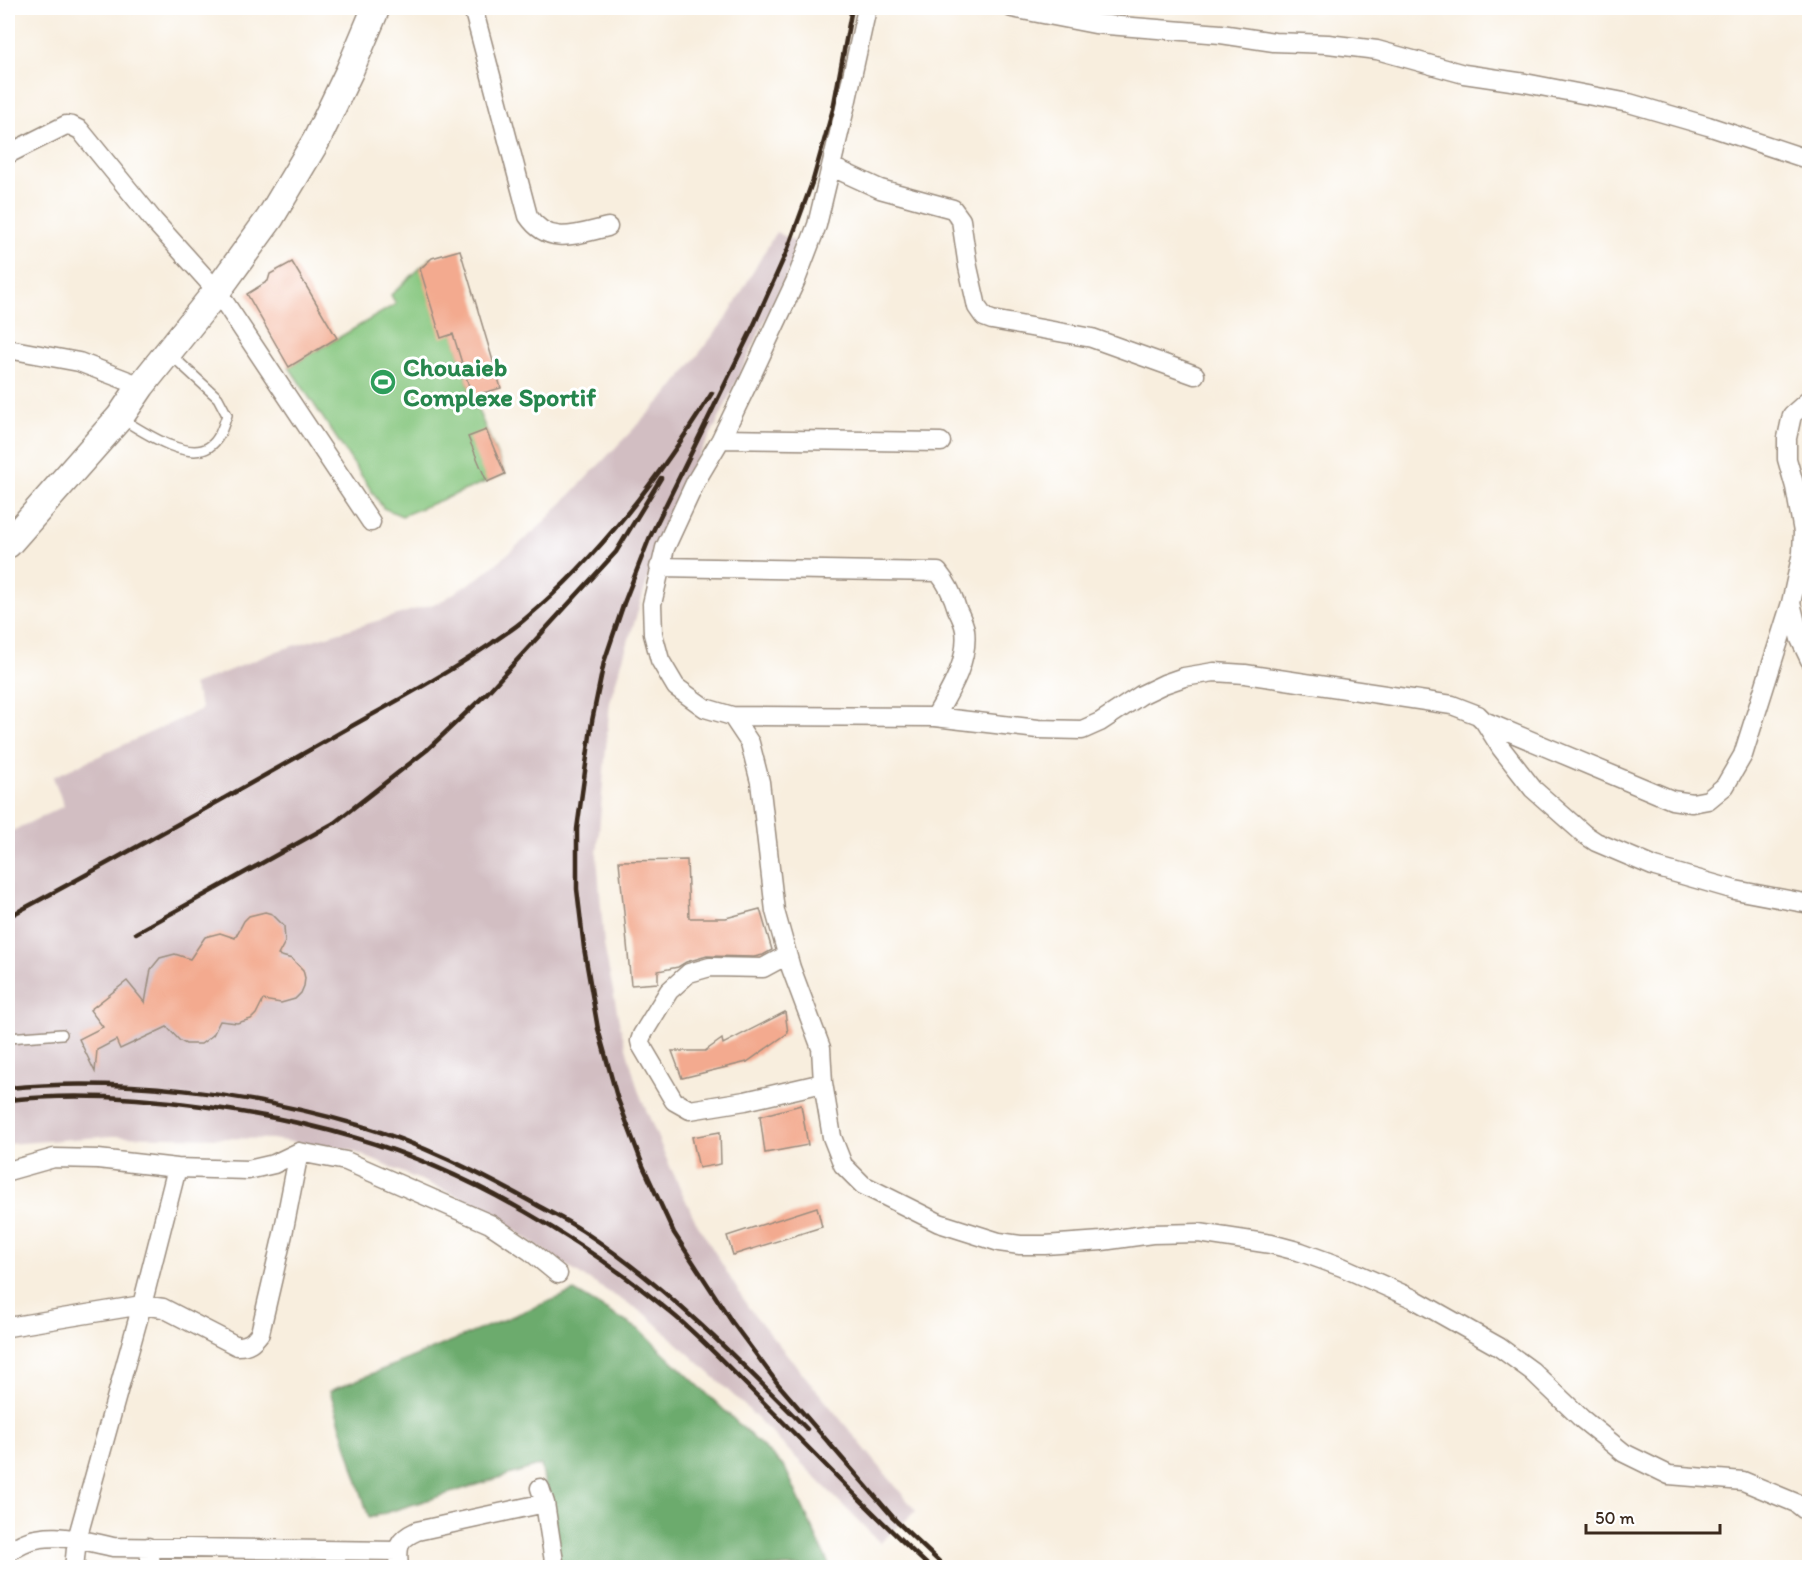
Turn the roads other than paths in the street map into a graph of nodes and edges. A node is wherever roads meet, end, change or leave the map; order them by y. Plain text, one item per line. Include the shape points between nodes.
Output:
1 (376, 8) edge
2 (473, 8) edge
3 (867, 8) edge
4 (1012, 8) edge
5 (8, 154) edge
6 (1809, 160) edge
7 (832, 167) junction
8 (608, 228) dead end
9 (217, 291) junction
10 (8, 349) edge
11 (167, 352) junction
12 (1195, 375) dead end
13 (141, 386) junction
14 (1809, 399) edge
15 (120, 417) junction
16 (721, 439) junction
17 (941, 442) dead end
18 (371, 522) dead end
19 (8, 544) edge
20 (659, 567) junction
21 (1791, 603) junction
22 (1809, 660) edge
23 (732, 716) junction
24 (936, 717) junction
25 (1484, 721) junction
26 (1809, 904) edge
27 (787, 955) junction
28 (62, 1034) dead end
29 (8, 1038) edge
30 (824, 1083) junction
31 (299, 1152) junction
32 (177, 1168) junction
33 (8, 1171) edge
34 (558, 1274) dead end
35 (142, 1305) junction
36 (8, 1327) edge
37 (1809, 1514) edge
38 (77, 1539) junction
39 (148, 1547) junction
40 (8, 1553) edge
41 (398, 1559) edge
42 (74, 1568) edge
43 (152, 1568) edge
44 (555, 1568) edge

1 - 9 main road via 316,141 270,218
2 - 8 street via 528,216 544,233 555,236
3 - 7 street
4 - 6 street via 1095,24 1377,50 1464,74 1629,103
5 - 9 street via 66,125 80,130
7 - 12 street via 880,189 953,209 961,220 977,307 984,317 1092,338
7 - 16 street via 817,225 796,280
9 - 11 main road
9 - 18 street
10 - 13 street via 79,362
11 - 13 main road
11 - 15 lane via 218,398 227,415 221,432 208,448 189,451 157,440
13 - 15 main road
14 - 21 street via 1792,415 1787,438 1787,459 1803,532
15 - 19 main road
16 - 17 street
16 - 20 street via 696,481
20 - 23 street via 652,604 652,634 660,660 676,687 705,708
20 - 24 street via 938,572 953,596 965,630 960,667
21 - 22 street
21 - 25 street via 1743,755 1725,786 1708,800 1692,804 1672,800
23 - 24 street
23 - 27 street via 750,743 760,782 774,911
24 - 25 street via 1082,730 1164,684 1214,672 1452,705
25 - 26 street via 1533,789 1596,842 1655,867 1735,890
27 - 30 street via 821,1048
27 - 30 street via 763,968 710,967 689,973 669,991 642,1035 641,1045 674,1101 690,1110
28 - 29 lane
30 - 37 street via 832,1137 843,1165 863,1185 939,1223 1020,1245 1199,1233 1300,1252 1414,1299 1499,1347 1532,1371 1624,1453 1669,1475 1743,1481 1796,1503
31 - 32 street via 248,1170
31 - 34 street via 346,1161 490,1224
31 - 35 street via 260,1333 254,1341 237,1346 163,1308
32 - 33 street via 54,1158
32 - 35 street
35 - 36 street
35 - 38 street
38 - 39 street via 113,1547
38 - 40 street via 46,1537 15,1546
38 - 42 street
39 - 41 street
39 - 43 street
41 - 44 street via 400,1543 407,1535 542,1496

